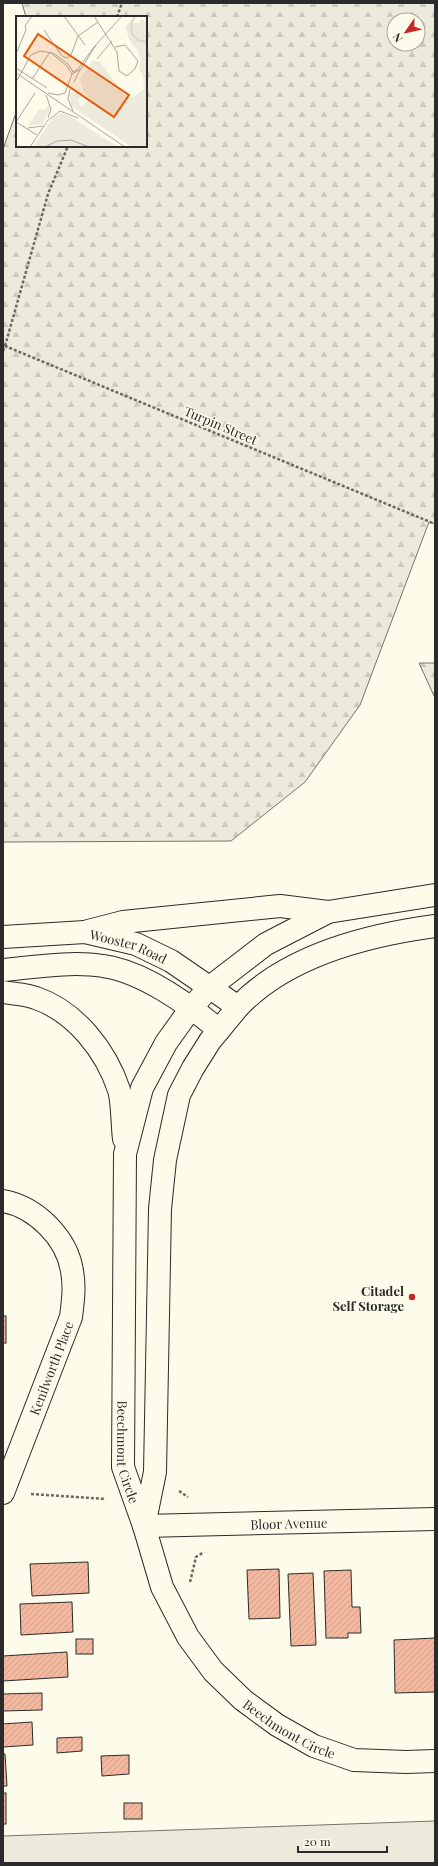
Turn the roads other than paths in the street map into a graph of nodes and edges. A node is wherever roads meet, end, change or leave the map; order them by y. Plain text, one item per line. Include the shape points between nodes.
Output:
1 (435, 895) edge
2 (328, 912) junction
3 (435, 926) edge
4 (85, 932) junction
5 (3, 937) edge
6 (3, 970) edge
7 (210, 987) junction
8 (3, 992) edge
9 (238, 1007) junction
10 (191, 1008) junction
11 (219, 1030) junction
12 (125, 1154) junction
13 (3, 1201) edge
14 (3, 1493) edge
15 (435, 1519) edge
16 (144, 1526) junction
17 (435, 1760) edge

1 - 2 main road
2 - 4 main road via 280,906 123,922
2 - 7 main road, Beechmont Circle via 266,944
3 - 9 main road via 358,941 313,958 273,977
4 - 5 main road, Wooster Road
4 - 7 main road, Wooster Road via 136,944 171,961
6 - 10 main road, Wooster Road via 64,965 103,966 134,974
7 - 9 main road, Wooster Road
7 - 10 main road, Beechmont Circle
8 - 12 main road via 35,997 59,1009 81,1026 109,1066 119,1092
9 - 11 main road
10 - 11 main road, Wooster Road
10 - 12 main road, Beechmont Circle via 166,1044 142,1088
11 - 16 main road via 193,1068 179,1095 165,1160 160,1209 155,1472
12 - 16 main road, Beechmont Circle via 123,1467
13 - 14 main road, Kenilworth Place via 11,1202 36,1215 56,1234 72,1269 74,1288 71,1317
15 - 16 main road, Bloor Avenue
16 - 17 main road, Beechmont Circle via 162,1587 188,1637 213,1671 243,1700 277,1725 314,1746 354,1760

